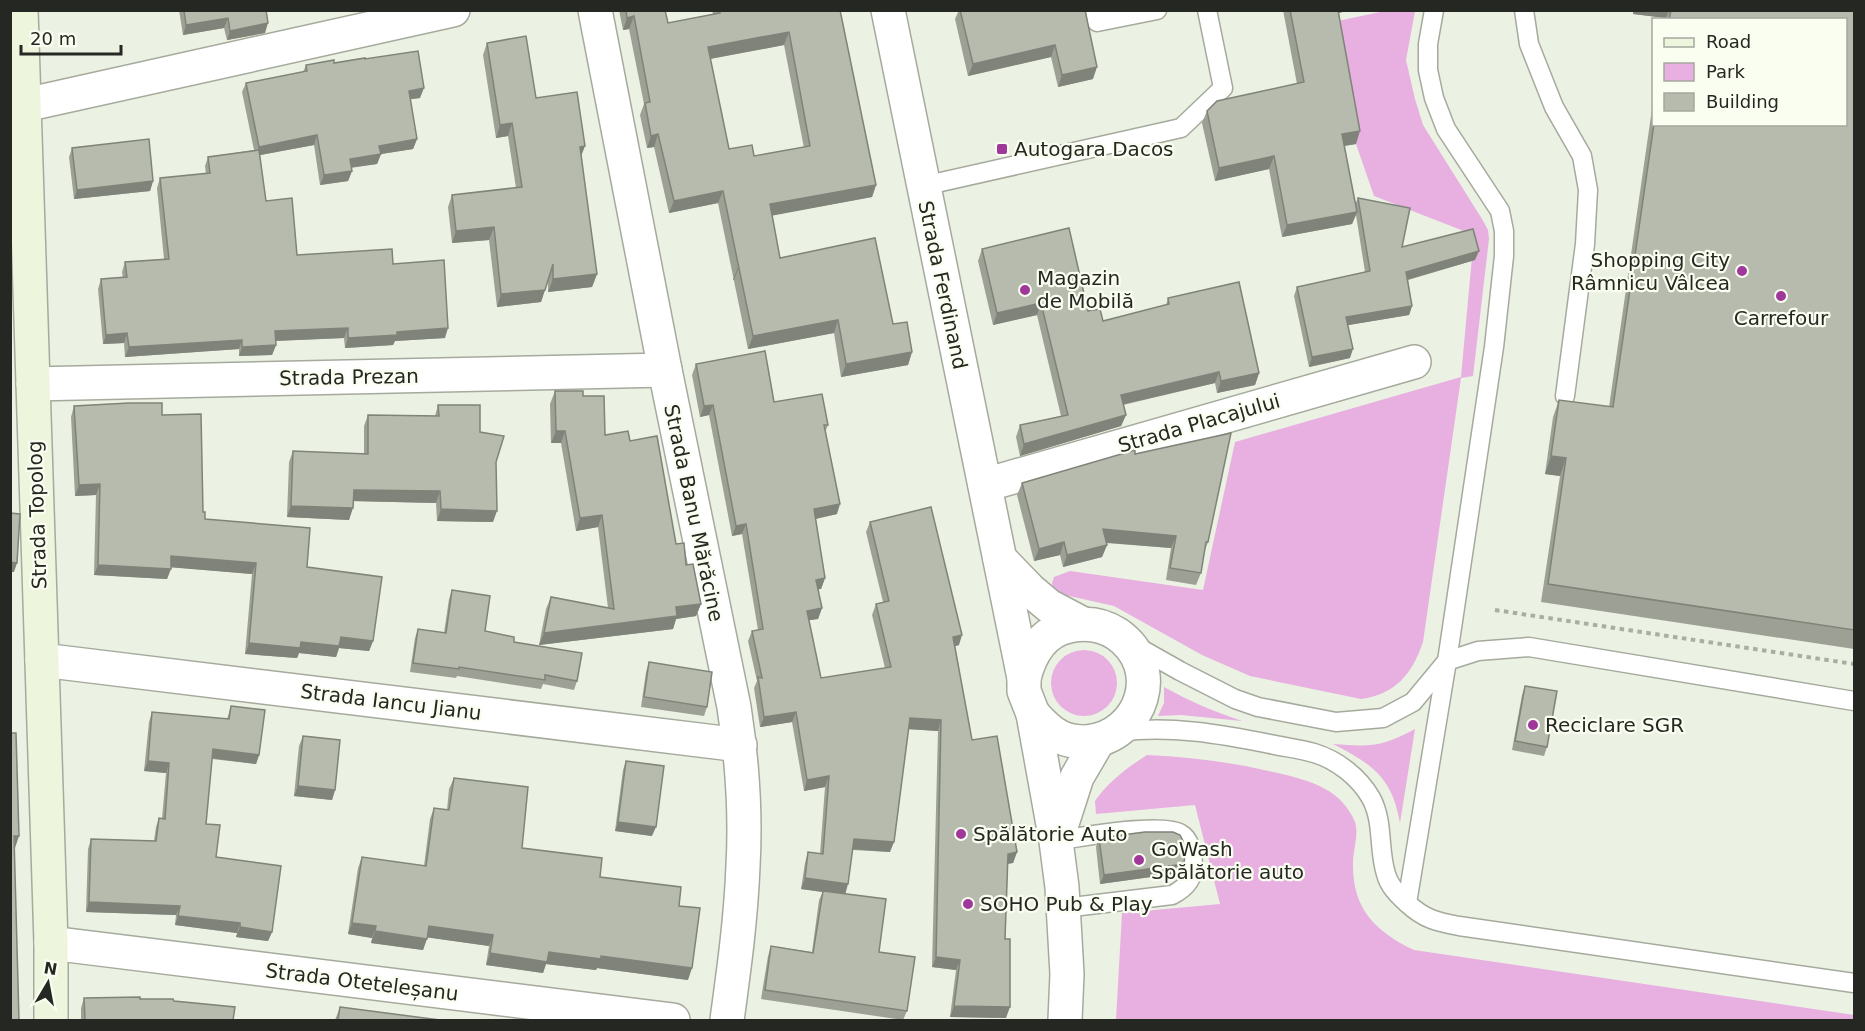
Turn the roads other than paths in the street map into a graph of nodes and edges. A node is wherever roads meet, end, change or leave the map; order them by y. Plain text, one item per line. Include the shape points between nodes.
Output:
1 (21, 10) edge
2 (453, 10) edge
3 (595, 10) edge
4 (888, 10) edge
5 (1095, 10) edge
6 (1157, 10) edge
7 (1207, 10) edge
8 (1434, 10) edge
9 (1524, 10) edge
10 (25, 105) junction
11 (923, 186) junction
12 (1414, 362) dead end
13 (665, 370) junction
14 (33, 384) junction
15 (1565, 396) dead end
16 (985, 485) junction
17 (1000, 559) junction
18 (1083, 624) junction
19 (1124, 639) junction
20 (42, 660) junction
21 (1447, 661) junction
22 (1024, 678) junction
23 (1854, 701) edge
24 (1032, 714) junction
25 (1108, 736) junction
26 (740, 745) junction
27 (1056, 841) junction
28 (1407, 903) junction
29 (1064, 908) junction
30 (51, 943) junction
31 (1854, 983) edge
32 (51, 1020) edge
33 (673, 1020) edge
34 (727, 1020) edge
35 (1065, 1020) edge

1 - 10 main road, Strada Topolog
2 - 10 street
3 - 13 street, Strada Banu Mărăcine
4 - 11 street, Strada Ferdinand
5 - 6 lane via 1097,22
7 - 11 lane via 1223,88 1181,128
8 - 21 lane via 1428,70 1434,98 1446,129 1500,210 1504,231 1494,347
9 - 15 lane via 1529,44 1554,107 1582,156 1588,190 1585,244
10 - 14 main road, Strada Topolog
11 - 16 street, Strada Ferdinand
12 - 16 street, Strada Placajului
13 - 14 street, Strada Prezan
13 - 26 street, Strada Banu Mărăcine
14 - 20 main road, Strada Topolog
16 - 17 street, Strada Ferdinand
17 - 18 street via 1049,606
17 - 22 street, Strada Ferdinand
18 - 19 street via 1098,625
18 - 22 street via 1066,626 1050,634 1028,661
19 - 21 lane via 1235,699 1336,722 1383,718 1413,702
19 - 25 street, Strada Ferdinand via 1142,670 1143,687 1131,720
20 - 26 street, Strada Iancu Jianu
20 - 30 main road, Strada Topolog
21 - 23 lane via 1478,651 1529,647
21 - 28 lane
22 - 24 street, Strada Ferdinand
24 - 25 street via 1061,738 1079,742
24 - 27 street, Strada Ferdinand
25 - 27 street, Strada Ferdinand via 1077,777
25 - 28 lane via 1153,730 1218,734 1315,753 1337,764 1355,777 1370,797 1378,814 1386,875
26 - 34 street, Strada Banu Mărăcine via 743,865
27 - 29 street, Strada Ferdinand
27 - 29 lane via 1132,830 1173,830 1189,843 1194,871 1190,883 1172,895
28 - 31 lane via 1419,914 1459,926
29 - 35 street, Strada Ferdinand
30 - 32 main road, Strada Topolog
30 - 33 street, Strada Oteteleșanu

